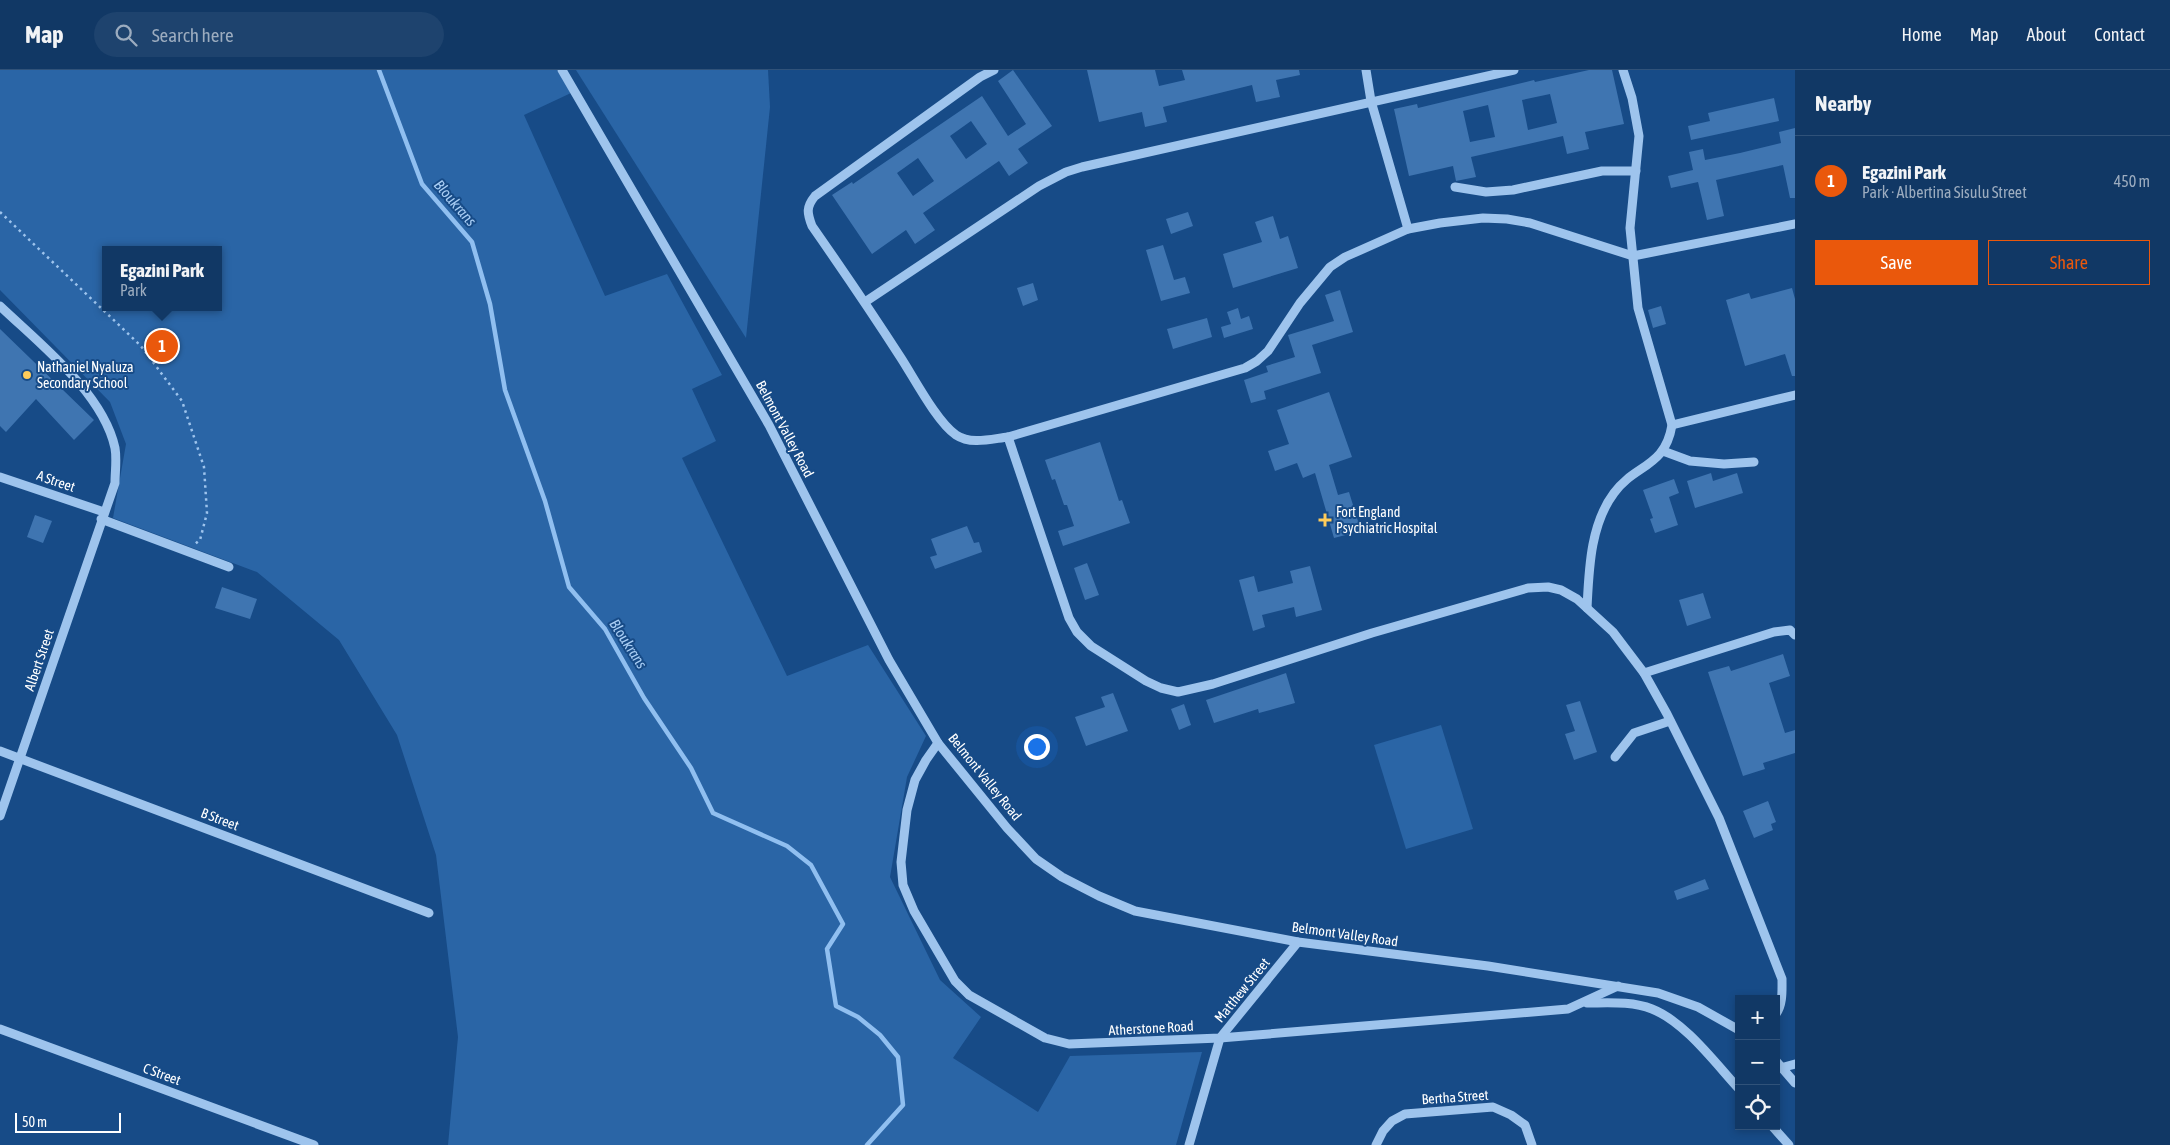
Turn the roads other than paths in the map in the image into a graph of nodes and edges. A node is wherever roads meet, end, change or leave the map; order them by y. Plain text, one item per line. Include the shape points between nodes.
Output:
1 (562, 70) edge
2 (994, 70) edge
3 (1366, 70) edge
4 (1514, 70) edge
5 (1623, 70) edge
6 (1371, 101) junction
7 (1636, 171) junction
8 (1454, 186) dead end
9 (1795, 224) edge
10 (1408, 229) junction
11 (1633, 256) junction
12 (866, 302) junction
13 (0, 306) edge
14 (1795, 395) edge
15 (1672, 425) junction
16 (1008, 437) junction
17 (1662, 451) junction
18 (1754, 462) dead end
19 (0, 476) edge
20 (103, 516) junction
21 (229, 567) dead end
22 (1587, 608) junction
23 (1795, 635) edge
24 (1644, 673) junction
25 (1670, 721) junction
26 (938, 743) junction
27 (0, 751) edge
28 (1615, 757) dead end
29 (20, 758) junction
30 (0, 816) edge
31 (429, 913) dead end
32 (1298, 942) junction
33 (1619, 986) junction
34 (1582, 1003) junction
35 (1780, 1005) edge
36 (0, 1028) edge
37 (1735, 1028) edge
38 (1220, 1038) junction
39 (1780, 1064) edge
40 (1795, 1064) edge
41 (1784, 1067) junction
42 (1795, 1083) edge
43 (1735, 1085) edge
44 (1776, 1130) edge
45 (314, 1145) edge
46 (1189, 1145) edge
47 (1376, 1145) edge
48 (1532, 1145) edge
49 (1789, 1145) edge

1 - 26 street, Belmont Valley Road via 769,425 889,660
2 - 12 street via 823,190 809,204 807,213 812,226
3 - 6 street
4 - 6 street
5 - 7 street via 1639,136
6 - 10 street
6 - 12 street via 1066,172 1039,186
7 - 8 street via 1602,170 1513,190 1486,192
7 - 11 street via 1630,228
9 - 11 street
10 - 11 street via 1483,218 1507,219 1530,223
10 - 16 street via 1352,253 1330,267 1268,352 1245,368
11 - 15 street via 1638,308
12 - 16 street via 928,399 956,435 976,441
13 - 20 street, Albert Street via 91,398 110,429 116,451 115,483
14 - 15 street
15 - 17 street via 1670,438
16 - 22 street via 1069,618 1077,632 1091,646 1161,688 1178,692 1213,684 1528,588 1561,590
17 - 18 street via 1690,462
17 - 22 street via 1654,462 1626,480 1606,507 1592,551
19 - 20 street, A Street
20 - 21 street, A Street
20 - 29 street, Albert Street
22 - 24 street via 1612,632
23 - 24 street via 1790,630 1774,632
24 - 25 street
25 - 28 street via 1634,733
25 - 35 street via 1718,818 1754,904 1782,979
26 - 32 street, Belmont Valley Road via 1007,828 1036,859 1062,877 1135,911
26 - 38 street, Atherstone Road via 915,780 907,810 903,885 914,911 955,981 969,995 1002,1015 1044,1038 1069,1044
27 - 29 street, B Street
29 - 30 street, Albert Street
29 - 31 street, B Street
32 - 33 street, Belmont Valley Road
32 - 38 street, Matthew Street
33 - 34 street, Atherstone Road
33 - 37 street, Belmont Valley Road via 1658,993 1698,1007
34 - 38 street, Atherstone Road via 1568,1009
34 - 43 street via 1651,1008 1686,1033
36 - 45 street, C Street
38 - 46 street, Matthew Street
39 - 41 street
40 - 41 street
41 - 42 street
44 - 49 street
47 - 48 street, Bertha Street via 1392,1121 1405,1114 1493,1106 1525,1125

